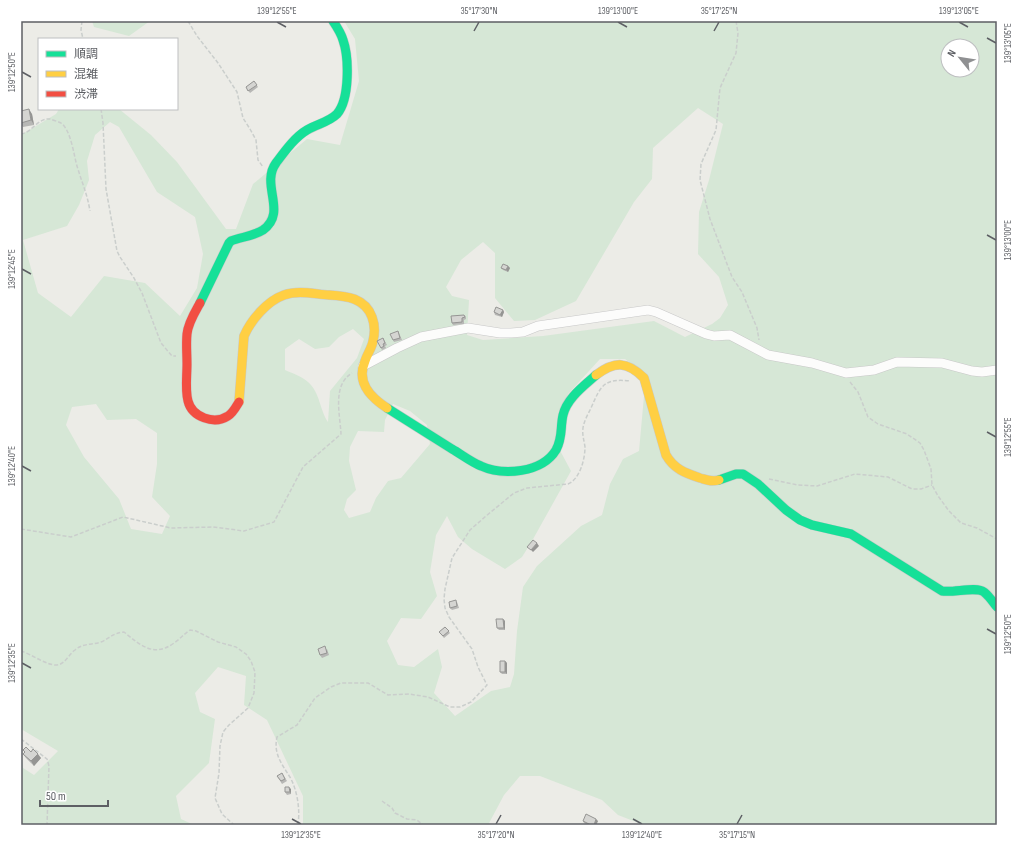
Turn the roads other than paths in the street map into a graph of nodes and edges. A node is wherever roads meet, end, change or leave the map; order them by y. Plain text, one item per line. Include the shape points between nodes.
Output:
1 (333, 21) edge
2 (363, 366) junction
3 (997, 370) edge
4 (997, 607) edge

1 - 2 street via 342,37 346,54 345,93 341,106 331,118 300,135 275,164 270,173 273,218 267,227 229,243 187,333 187,398 196,413 210,420 222,419 231,414 239,401 246,331 271,302 289,294 345,295 364,304 372,315 375,334
2 - 3 street via 421,337 454,330 468,328 523,332 538,326 648,310 706,334 736,337 768,354 846,373 874,370 896,362 942,363 982,372
2 - 4 street via 364,387 376,401 480,466 488,470 505,472 533,467 555,451 562,437 564,409 598,372 614,365 631,367 644,378 666,455 676,468 686,474 715,482 743,474 800,520 814,526 851,534 942,591 983,591

